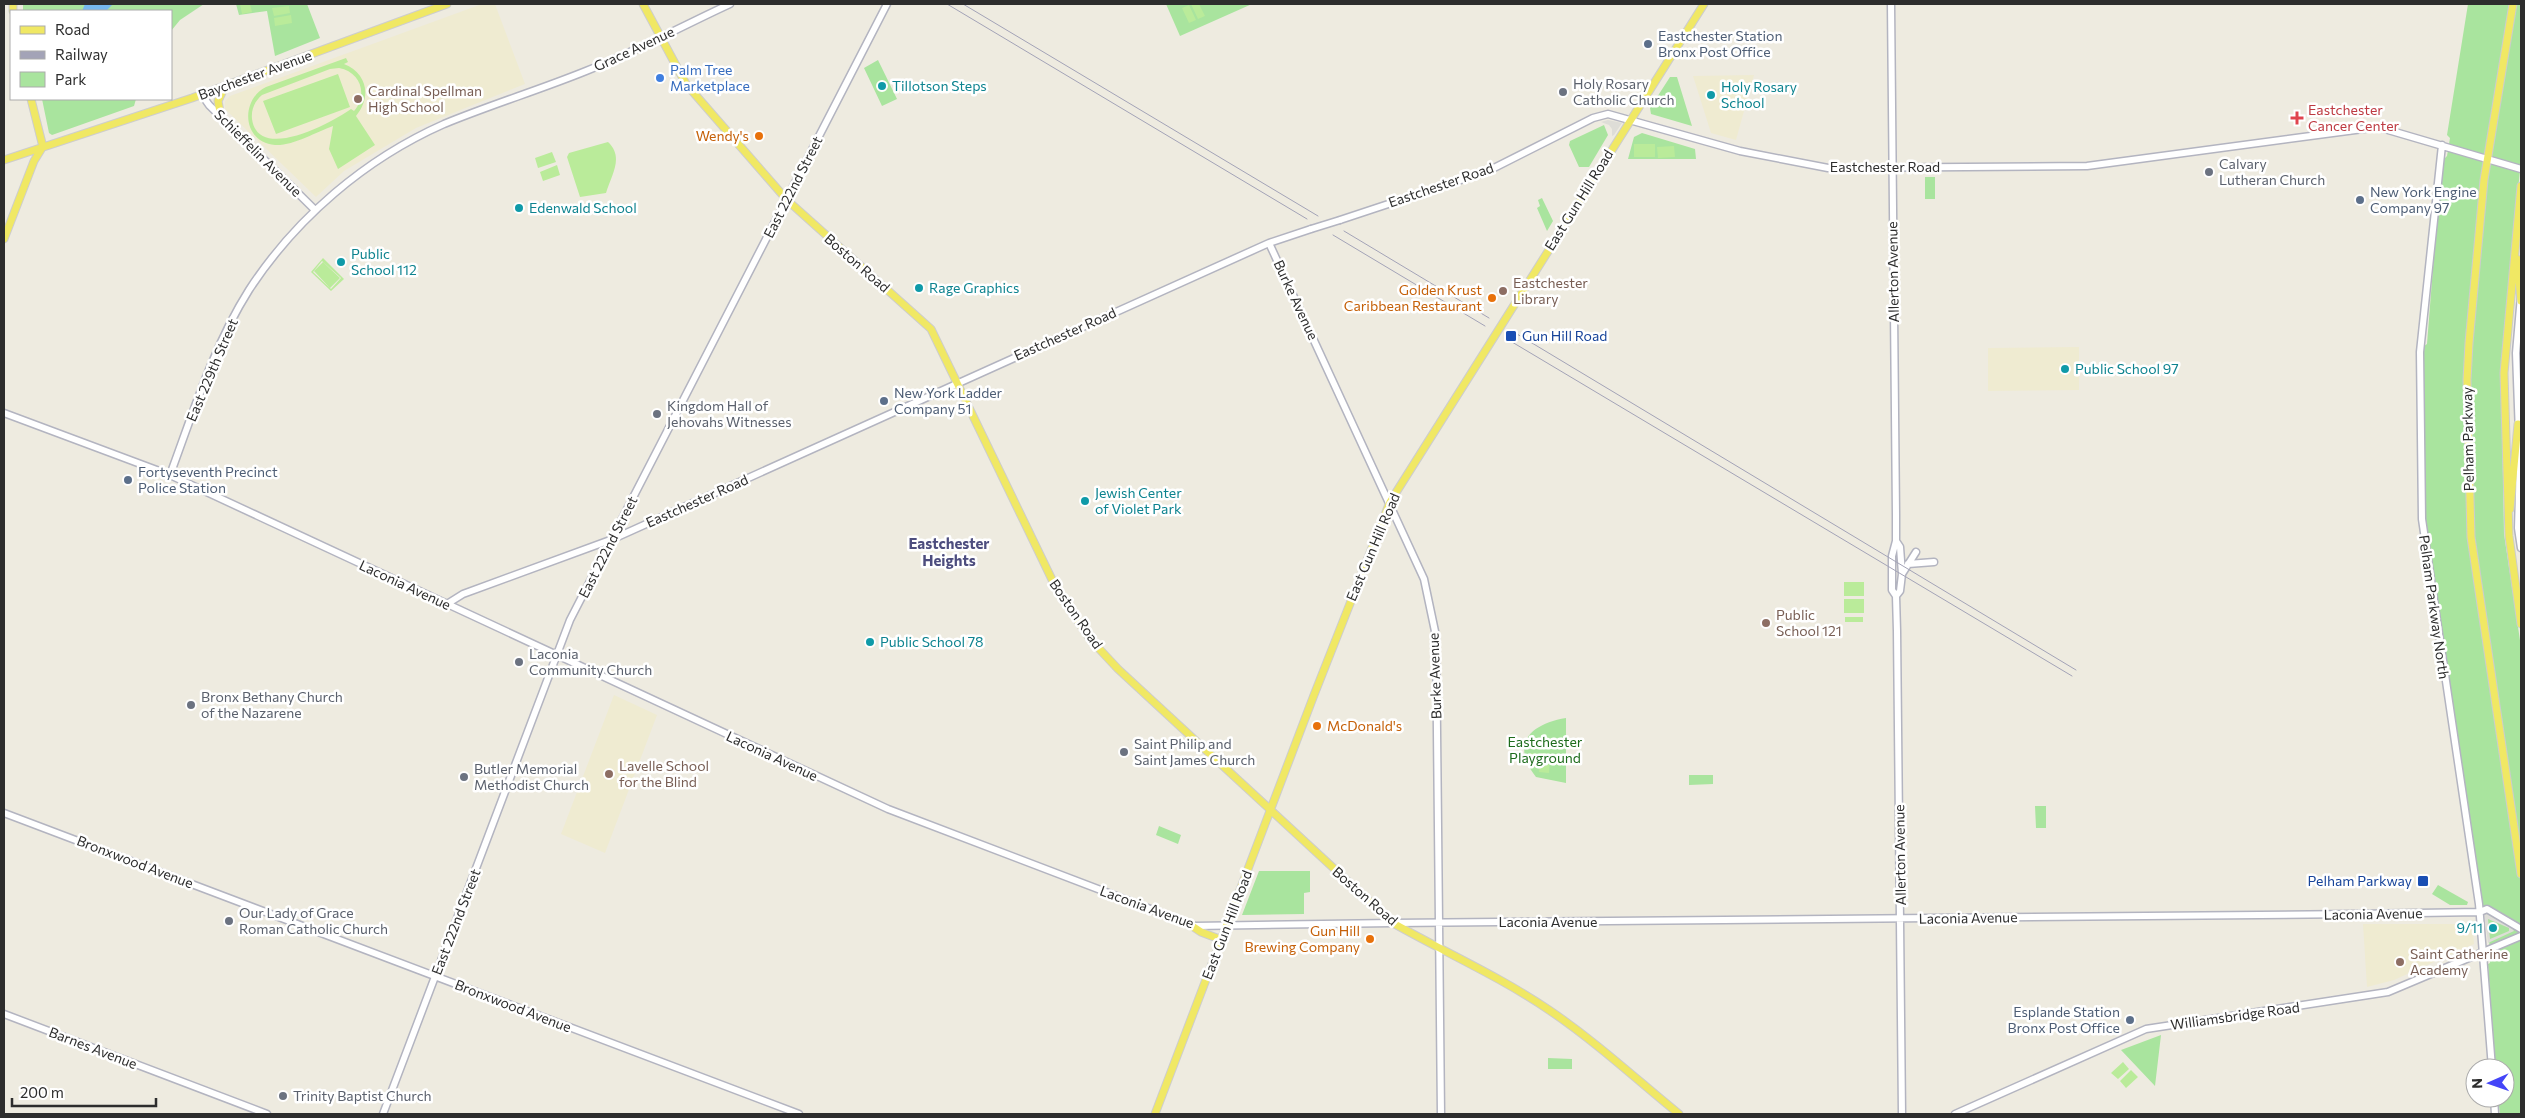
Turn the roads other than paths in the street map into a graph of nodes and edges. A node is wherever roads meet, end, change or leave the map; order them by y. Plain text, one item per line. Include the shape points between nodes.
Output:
1 (447, 4) edge
2 (643, 4) edge
3 (730, 4) edge
4 (887, 4) edge
5 (1704, 4) edge
6 (1891, 4) edge
7 (2513, 4) edge
8 (660, 36) junction
9 (225, 86) junction
10 (202, 94) junction
11 (31, 100) edge
12 (221, 117) junction
13 (1631, 120) junction
14 (2442, 145) junction
15 (42, 147) junction
16 (396, 149) joint
17 (2488, 158) junction
18 (4, 160) edge
19 (1892, 168) junction
20 (2521, 169) edge
21 (2521, 186) edge
22 (787, 200) junction
23 (316, 210) junction
24 (4, 240) edge
25 (2516, 242) junction
26 (1269, 243) junction
27 (2521, 294) edge
28 (2521, 301) edge
29 (958, 383) junction
30 (4, 413) edge
31 (2518, 424) junction
32 (2520, 461) edge
33 (2514, 468) junction
34 (170, 475) junction
35 (1390, 502) junction
36 (2508, 516) junction
37 (613, 539) junction
38 (1896, 541) junction
39 (2521, 548) edge
40 (1916, 552) dead end
41 (1934, 562) dead end
42 (1908, 564) junction
43 (1902, 574) junction
44 (1896, 596) junction
45 (447, 604) junction
46 (2521, 624) edge
47 (557, 656) junction
48 (1270, 811) junction
49 (4, 813) edge
50 (2521, 874) edge
51 (2480, 912) junction
52 (1900, 919) junction
53 (1440, 922) junction
54 (1393, 923) junction
55 (1192, 926) junction
56 (1226, 926) junction
57 (2521, 929) edge
58 (2521, 936) edge
59 (1222, 940) junction
60 (1440, 950) junction
61 (2484, 950) junction
62 (435, 976) junction
63 (4, 1014) edge
64 (2491, 1058) edge
65 (267, 1114) edge
66 (383, 1114) edge
67 (799, 1114) edge
68 (1155, 1114) edge
69 (1441, 1114) edge
70 (1679, 1114) edge
71 (1902, 1114) edge
72 (1955, 1114) edge

1 - 9 main road, Baychester Avenue
2 - 8 main road, Boston Road
3 - 8 street, Grace Avenue
4 - 22 street, East 222nd Street
5 - 13 main road, East Gun Hill Road
6 - 19 street, Allerton Avenue
7 - 17 main road, Pelham Parkway
8 - 16 street, Grace Avenue via 585,72 444,125
8 - 22 main road, Boston Road via 686,84
9 - 10 main road, Baychester Avenue
9 - 12 main road via 218,101
10 - 12 street, Schieffelin Avenue
10 - 15 main road, Baychester Avenue
11 - 15 main road
12 - 23 street, Schieffelin Avenue
13 - 19 street, Eastchester Road via 1740,151 1819,167
13 - 26 street, Eastchester Road, bridge via 1601,115 1488,171
13 - 35 main road, East Gun Hill Road
14 - 17 street, Eastchester Road
14 - 19 street, Eastchester Road via 2378,127 2087,166
14 - 51 street, Pelham Parkway North via 2420,352 2422,519
15 - 18 main road, Baychester Avenue
15 - 24 main road
16 - 23 street, East 229th Street via 342,187
17 - 20 street, Eastchester Road
17 - 50 main road, Pelham Parkway via 2468,354 2470,529
19 - 38 street, Allerton Avenue
21 - 25 main road
22 - 29 main road, Boston Road via 932,329
22 - 37 street, East 222nd Street
23 - 34 street, East 229th Street via 276,252 236,312 215,355
25 - 28 main road
25 - 36 main road via 2504,365
26 - 29 street, Eastchester Road
26 - 35 street, Burke Avenue
27 - 28 street
28 - 31 street via 2516,353
29 - 37 street, Eastchester Road
29 - 48 main road, Boston Road via 1058,592 1090,639 1132,683
30 - 34 street, Laconia Avenue
31 - 32 street
31 - 33 main road
32 - 33 main road
32 - 39 street via 2518,528
33 - 36 main road via 2512,506
34 - 45 street, Laconia Avenue
35 - 48 main road, East Gun Hill Road
35 - 53 street, Burke Avenue via 1424,580 1436,636
36 - 46 main road
37 - 45 street, Eastchester Road via 463,594
37 - 47 street, East 222nd Street via 570,620
38 - 43 street, Allerton Avenue via 1900,546
38 - 44 street, Allerton Avenue via 1892,556 1892,590
40 - 42 street
41 - 42 street
42 - 43 street
43 - 44 street, Allerton Avenue
44 - 52 street, Allerton Avenue
45 - 47 street, Laconia Avenue
47 - 55 street, Laconia Avenue via 888,809
47 - 62 street, East 222nd Street
48 - 54 main road, Boston Road
48 - 56 main road, East Gun Hill Road
49 - 62 street, Bronxwood Avenue
51 - 52 street, Laconia Avenue
51 - 57 street via 2487,909
51 - 61 street, Pelham Parkway North
52 - 53 street, Laconia Avenue
52 - 71 street, Allerton Avenue
53 - 54 street, Laconia Avenue
53 - 60 street, Burke Avenue
54 - 56 street, Laconia Avenue
54 - 60 main road, Boston Road
55 - 56 street, Laconia Avenue
55 - 59 main road
56 - 59 main road, East Gun Hill Road
58 - 61 street, Williamsbridge Road
59 - 68 main road, East Gun Hill Road
60 - 69 street, Burke Avenue
60 - 70 main road, Boston Road via 1506,982 1549,1010
61 - 64 street, Pelham Parkway North
61 - 72 street, Williamsbridge Road via 2388,992 2146,1029
62 - 66 street, East 222nd Street
62 - 67 street, Bronxwood Avenue
63 - 65 street, Barnes Avenue

